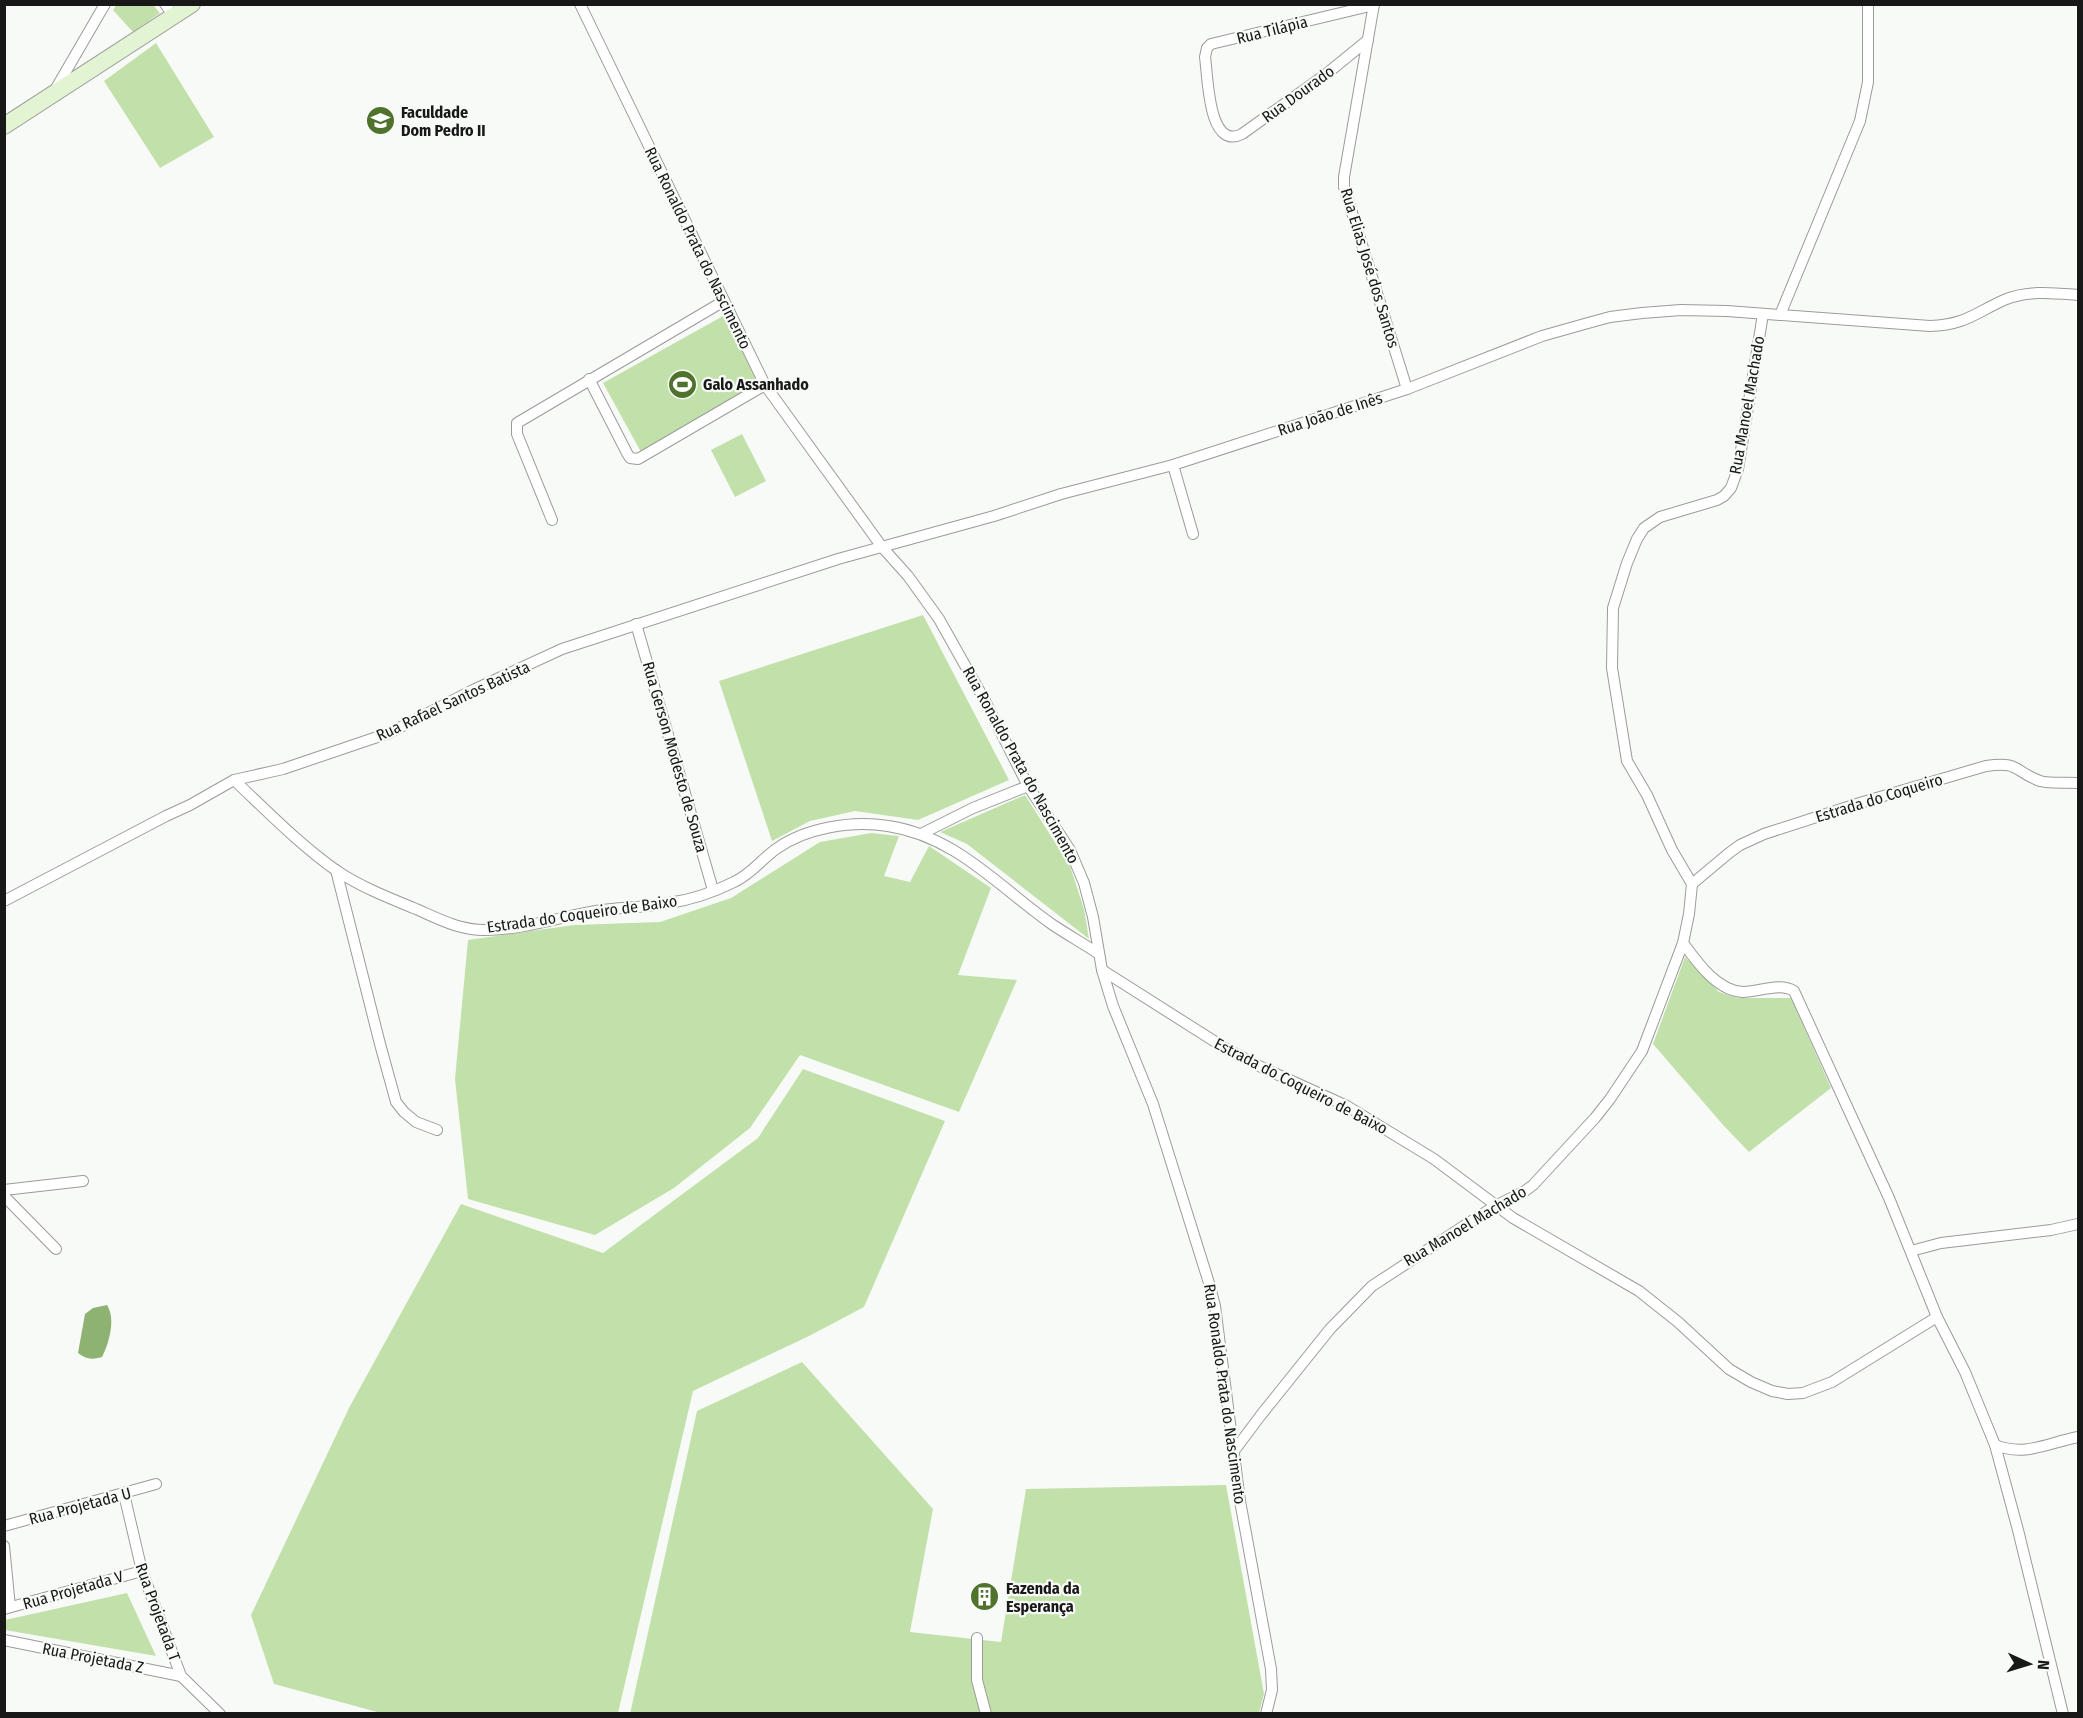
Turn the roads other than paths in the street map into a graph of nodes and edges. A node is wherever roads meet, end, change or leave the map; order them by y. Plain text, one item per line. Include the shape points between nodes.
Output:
1 (105, 4) edge
2 (192, 4) edge
3 (580, 4) edge
4 (1868, 4) edge
5 (1374, 5) edge
6 (169, 10) edge
7 (1368, 40) junction
8 (53, 93) junction
9 (4, 126) edge
10 (1223, 134) joint
11 (2079, 295) edge
12 (724, 301) junction
13 (1763, 314) junction
14 (1780, 315) junction
15 (589, 379) junction
16 (765, 385) junction
17 (1407, 389) junction
18 (1173, 465) junction
19 (552, 520) dead end
20 (1193, 534) dead end
21 (882, 547) junction
22 (636, 624) junction
23 (234, 780) junction
24 (2079, 783) edge
25 (1028, 786) junction
26 (923, 833) junction
27 (336, 870) junction
28 (1692, 885) junction
29 (713, 890) junction
30 (4, 901) edge
31 (1683, 943) junction
32 (1099, 954) junction
33 (1102, 970) junction
34 (437, 1130) dead end
35 (83, 1181) dead end
36 (4, 1190) edge
37 (4, 1196) edge
38 (1497, 1205) junction
39 (2079, 1224) edge
40 (56, 1249) dead end
41 (1911, 1251) junction
42 (1938, 1317) junction
43 (2079, 1437) edge
44 (1995, 1445) junction
45 (1234, 1451) junction
46 (156, 1484) dead end
47 (124, 1494) junction
48 (4, 1526) edge
49 (4, 1546) edge
50 (142, 1570) junction
51 (7, 1608) edge
52 (977, 1638) dead end
53 (4, 1640) edge
54 (181, 1676) junction
55 (220, 1713) edge
56 (986, 1713) edge
57 (1266, 1713) edge
58 (2063, 1713) edge

1 - 8 street
2 - 6 main road
3 - 12 street, Rua Ronaldo Prata do Nascimento
4 - 14 street via 1868,82 1860,121
5 - 7 street, Rua Elias José dos Santos
5 - 10 street, Rua Tilápia via 1211,44 1205,57 1213,117
6 - 8 main road
7 - 10 street, Rua Dourado via 1242,134
7 - 17 street, Rua Elias José dos Santos via 1344,187
8 - 9 main road
11 - 14 street, Rua João de Inês via 2026,294 1950,326
12 - 15 street
12 - 16 street, Rua Ronaldo Prata do Nascimento
13 - 14 street, Rua João de Inês
13 - 17 street, Rua João de Inês via 1681,310 1610,317 1542,336
13 - 28 street, Rua Manoel Machado via 1738,469 1731,488 1717,500 1660,517 1644,528 1627,563 1613,608 1612,668 1627,761
15 - 16 street via 630,458 638,459
15 - 19 street via 517,423 517,434
16 - 21 street, Rua Ronaldo Prata do Nascimento
17 - 18 street, Rua João de Inês
18 - 20 street
18 - 21 street, Rua João de Inês
21 - 22 street, Rua Rafael Santos Batista
21 - 25 street, Rua Ronaldo Prata do Nascimento via 939,619
22 - 23 street, Rua Rafael Santos Batista via 562,649 388,734 283,769
22 - 29 street, Rua Gerson Modesto de Souza
23 - 27 street, Estrada do Coqueiro de Baixo
23 - 30 street, Rua Rafael Santos Batista
24 - 28 street, Estrada do Coqueiro via 2038,780 2002,763 1986,766 1764,834 1734,849
25 - 26 street
25 - 32 street, Rua Ronaldo Prata do Nascimento via 1070,850 1084,883
26 - 29 street, Estrada do Coqueiro de Baixo via 867,824 814,832 776,849 754,870
26 - 32 street, Estrada do Coqueiro de Baixo via 973,862 1052,924
27 - 29 street, Estrada do Coqueiro de Baixo via 444,923 483,930 612,908 668,903
27 - 34 street via 396,1102 416,1122
28 - 31 street, Rua Manoel Machado
31 - 38 street, Rua Manoel Machado via 1647,1041 1610,1099 1533,1185
31 - 41 street via 1700,965 1730,989 1794,991
32 - 33 street, Rua Ronaldo Prata do Nascimento
33 - 38 street, Estrada do Coqueiro de Baixo via 1225,1048 1369,1118
33 - 45 street, Rua Ronaldo Prata do Nascimento via 1153,1104 1209,1283
35 - 36 street
37 - 40 street
38 - 42 street, Estrada do Coqueiro de Baixo via 1632,1287 1729,1370 1772,1391 1803,1393 1823,1386
38 - 45 street, Rua Manoel Machado via 1372,1286 1330,1329
39 - 41 street via 1941,1243
41 - 42 street
42 - 44 street
43 - 44 street via 2023,1451
44 - 58 street
45 - 57 street, Rua Ronaldo Prata do Nascimento via 1271,1669 1272,1690
46 - 47 street, Rua Projetada U
47 - 48 street, Rua Projetada U
47 - 50 street, Rua Projetada T
49 - 51 street
50 - 51 street, Rua Projetada V
50 - 54 street, Rua Projetada T
52 - 56 street via 977,1680
53 - 54 street, Rua Projetada Z
54 - 55 street, Rua Projetada T

